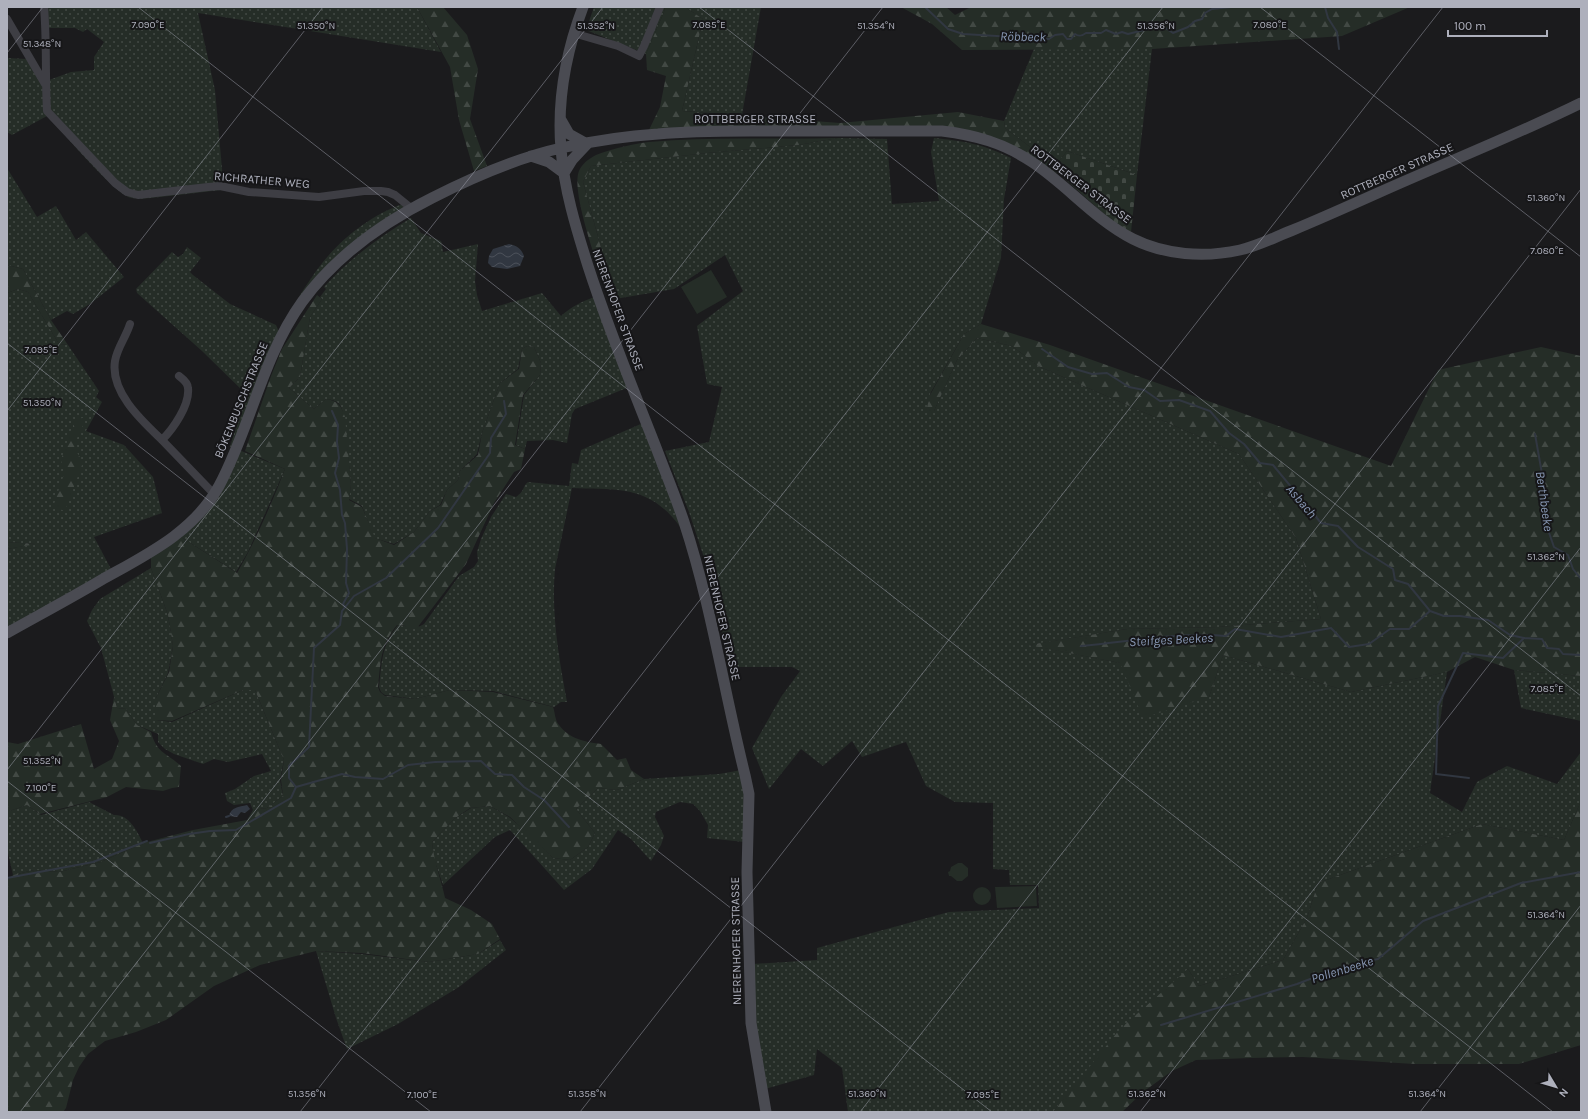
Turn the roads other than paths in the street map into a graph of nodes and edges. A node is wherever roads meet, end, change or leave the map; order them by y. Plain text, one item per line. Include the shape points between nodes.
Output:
1 (44, 7) edge
2 (583, 7) edge
3 (660, 7) edge
4 (7, 19) edge
5 (573, 33) junction
6 (45, 85) junction
7 (1581, 103) edge
8 (561, 120) junction
9 (586, 144) junction
10 (561, 148) junction
11 (531, 156) junction
12 (564, 173) junction
13 (412, 208) junction
14 (130, 324) dead end
15 (179, 376) dead end
16 (162, 440) junction
17 (214, 494) junction
18 (7, 633) edge
19 (766, 1112) edge

1 - 6 street, RICHRATHER WEG via 47,45
2 - 5 main road, NIERENHOFER STRASSE
3 - 5 street via 639,56 618,46
4 - 6 street, RICHRATHER WEG
5 - 8 main road, NIERENHOFER STRASSE via 567,58
6 - 13 street, RICHRATHER WEG via 47,111 122,190 132,194 220,186 249,192 319,197 381,191 395,195
7 - 9 main road, ROTTBERGER STRASSE via 1263,243 1240,250 1204,254 1168,251 1134,240 1102,220 1044,171 1015,152 998,143 956,133 692,132 656,134
8 - 9 main road via 569,134
8 - 10 main road, NIERENHOFER STRASSE
9 - 10 main road, ROTTBERGER STRASSE
9 - 12 main road
10 - 11 main road, BÖKENBUSCHSTRASSE
10 - 12 main road, NIERENHOFER STRASSE
11 - 12 main road via 550,162
11 - 13 main road, BÖKENBUSCHSTRASSE via 479,176
12 - 19 main road, NIERENHOFER STRASSE via 574,219 600,303 684,521 700,574 745,775 749,794 747,872 751,1023
13 - 17 main road, BÖKENBUSCHSTRASSE via 355,246 327,273 301,304 270,359 238,444
14 - 16 street via 118,350 115,374 123,398
15 - 16 street via 188,388 184,409
16 - 17 street
17 - 18 main road, BÖKENBUSCHSTRASSE via 196,517 168,541

